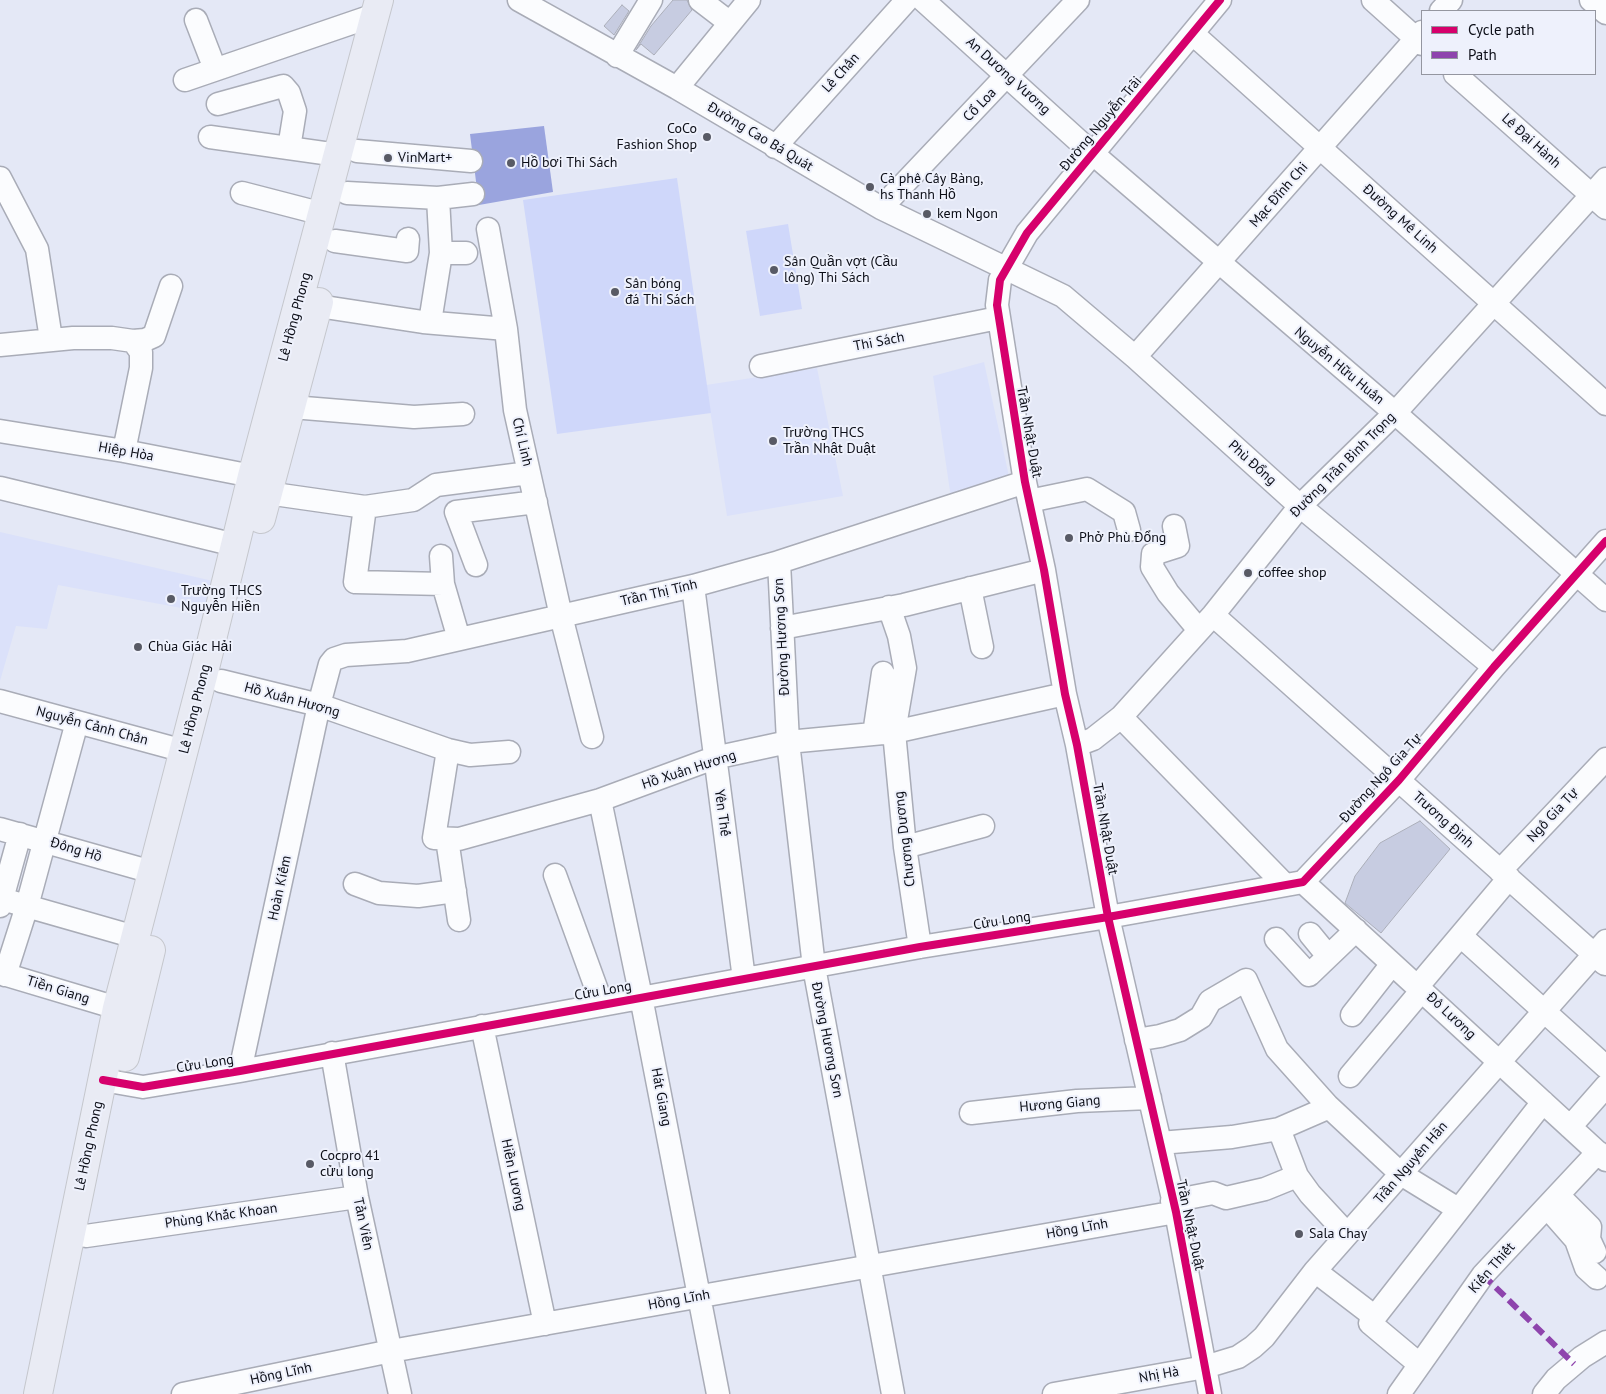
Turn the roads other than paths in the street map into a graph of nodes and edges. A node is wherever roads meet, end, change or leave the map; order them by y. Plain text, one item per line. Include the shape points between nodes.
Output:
1 (519, 0) edge
2 (651, 0) edge
3 (700, 0) edge
4 (749, 0) edge
5 (908, 0) edge
6 (923, 0) edge
7 (1078, 0) edge
8 (1220, 0) edge
9 (1373, 0) edge
10 (1451, 0) edge
11 (1591, 0) edge
12 (384, 5) edge
13 (1442, 10) edge
14 (1606, 14) edge
15 (196, 20) dead end
16 (730, 23) junction
17 (1193, 34) junction
18 (1420, 39) edge
19 (617, 56) junction
20 (215, 69) junction
21 (1456, 75) edge
22 (1008, 76) junction
23 (185, 80) dead end
24 (677, 88) junction
25 (218, 104) dead end
26 (210, 136) dead end
27 (775, 147) junction
28 (288, 148) junction
29 (1320, 148) junction
30 (348, 153) junction
31 (1092, 153) junction
32 (471, 161) dead end
33 (0, 178) edge
34 (1606, 179) edge
35 (242, 193) dead end
36 (347, 193) junction
37 (473, 194) dead end
38 (438, 198) junction
39 (1599, 202) edge
40 (881, 208) junction
41 (323, 214) junction
42 (488, 228) dead end
43 (408, 239) dead end
44 (334, 241) junction
45 (441, 253) junction
46 (466, 253) dead end
47 (1218, 263) junction
48 (1006, 267) junction
49 (171, 286) dead end
50 (1494, 304) junction
51 (318, 306) junction
52 (998, 318) junction
53 (430, 322) junction
54 (506, 329) junction
55 (51, 339) junction
56 (133, 341) junction
57 (0, 345) edge
58 (1135, 357) junction
59 (761, 366) dead end
60 (1606, 404) edge
61 (292, 407) junction
62 (1395, 413) junction
63 (463, 414) dead end
64 (0, 430) edge
65 (124, 451) junction
66 (529, 473) junction
67 (260, 485) junction
68 (0, 488) edge
69 (1027, 492) junction
70 (536, 502) junction
71 (1300, 506) junction
72 (364, 508) junction
73 (1174, 526) dead end
74 (1129, 530) dead end
75 (1606, 541) edge
76 (235, 545) junction
77 (441, 556) dead end
78 (779, 562) junction
79 (476, 565) dead end
80 (1044, 570) junction
81 (1577, 574) junction
82 (443, 584) junction
83 (692, 586) junction
84 (970, 588) junction
85 (1606, 600) edge
86 (889, 608) junction
87 (561, 616) junction
88 (1206, 622) junction
89 (782, 628) junction
90 (459, 639) junction
91 (982, 646) dead end
92 (1494, 668) junction
93 (883, 673) dead end
94 (212, 679) junction
95 (1065, 694) junction
96 (0, 701) edge
97 (319, 706) junction
98 (1121, 717) junction
99 (77, 722) junction
100 (884, 733) junction
101 (592, 737) dead end
102 (788, 742) junction
103 (192, 745) junction
104 (1077, 745) junction
105 (448, 750) junction
106 (509, 752) dead end
107 (714, 758) junction
108 (1606, 759) edge
109 (1398, 780) junction
110 (600, 800) junction
111 (983, 826) dead end
112 (10, 832) edge
113 (447, 839) junction
114 (44, 840) junction
115 (904, 847) junction
116 (152, 872) junction
117 (1505, 874) junction
118 (555, 875) dead end
119 (355, 884) dead end
120 (1294, 884) junction
121 (455, 891) junction
122 (1, 902) edge
123 (27, 906) junction
124 (1108, 917) junction
125 (459, 920) dead end
126 (1356, 930) junction
127 (1310, 934) dead end
128 (1461, 936) junction
129 (135, 937) junction
130 (1276, 939) dead end
131 (920, 947) junction
132 (1602, 953) edge
133 (1328, 956) junction
134 (1392, 964) junction
135 (814, 967) junction
136 (3, 974) edge
137 (744, 979) junction
138 (1420, 988) junction
139 (641, 997) junction
140 (602, 1004) junction
141 (117, 1008) junction
142 (1545, 1010) junction
143 (1352, 1015) dead end
144 (482, 1026) junction
145 (1136, 1040) junction
146 (332, 1053) junction
147 (1500, 1062) junction
148 (1606, 1067) edge
149 (240, 1071) junction
150 (1350, 1076) dead end
151 (111, 1082) junction
152 (1606, 1086) edge
153 (1150, 1098) junction
154 (1543, 1102) junction
155 (1328, 1106) junction
156 (971, 1113) dead end
157 (1570, 1126) junction
158 (1279, 1129) junction
159 (1160, 1142) junction
160 (1602, 1156) edge
161 (1400, 1174) junction
162 (1296, 1176) junction
163 (357, 1197) junction
164 (1552, 1201) junction
165 (1174, 1206) junction
166 (1458, 1209) junction
167 (1347, 1234) junction
168 (86, 1236) junction
169 (1595, 1252) dead end
170 (869, 1266) junction
171 (1315, 1271) junction
172 (1596, 1278) dead end
173 (699, 1296) junction
174 (1375, 1317) junction
175 (545, 1324) junction
176 (1606, 1342) edge
177 (391, 1351) junction
178 (1606, 1358) edge
179 (1419, 1364) junction
180 (1205, 1367) junction
181 (38, 1394) edge
182 (56, 1394) edge
183 (183, 1394) edge
184 (400, 1394) edge
185 (718, 1394) edge
186 (893, 1394) edge
187 (1054, 1394) edge
188 (1210, 1394) edge
189 (1399, 1394) edge
190 (1544, 1394) edge
191 (1561, 1394) edge

1 - 19 street, Đường Cao Bá Quát
2 - 19 street
3 - 16 street
4 - 16 street
5 - 27 street, Lê Chân
6 - 22 street, An Dương Vương
7 - 22 street, Cổ Loa
8 - 17 street, Đường Nguyễn Trãi
9 - 18 street
10 - 13 street
11 - 14 street
12 - 20 street
12 - 30 main road, Lê Hồng Phong
15 - 20 street
16 - 24 street
17 - 29 street, Đường Mê Linh
17 - 31 street, Đường Nguyễn Trãi
18 - 29 street, Mạc Đĩnh Chi
19 - 24 street, Đường Cao Bá Quát
20 - 23 street
21 - 39 street, Lê Đại Hành
22 - 31 street, An Dương Vương
22 - 40 street, Cổ Loa
24 - 27 street, Đường Cao Bá Quát
25 - 28 street via 283,86 289,93 295,112
26 - 28 street
27 - 40 street, Đường Cao Bá Quát
28 - 30 street
29 - 47 street, Mạc Đĩnh Chi
29 - 50 street, Đường Mê Linh
30 - 32 street
30 - 36 main road, Lê Hồng Phong
30 - 41 main road, Lê Hồng Phong
31 - 47 street, Nguyễn Hữu Huân
31 - 48 street, Đường Nguyễn Trãi via 1027,233
33 - 55 street via 37,249
34 - 39 street, Đường Trần Bình Trọng
35 - 41 street
36 - 38 street
36 - 44 main road, Lê Hồng Phong
37 - 38 street
38 - 45 street
39 - 50 street, Đường Trần Bình Trọng
40 - 48 street, Đường Cao Bá Quát
41 - 67 main road, Lê Hồng Phong
42 - 54 street, Chí Linh
43 - 44 street via 407,251
44 - 51 main road, Lê Hồng Phong
45 - 46 street
45 - 53 street
47 - 58 street, Mạc Đĩnh Chi
47 - 62 street, Nguyễn Hữu Huân
48 - 52 street, Trần Nhật Duật via 998,293
48 - 58 street, Phù Đổng via 1063,296
49 - 56 street via 154,336
50 - 60 street, Đường Mê Linh
50 - 62 street, Đường Trần Bình Trọng
51 - 53 street
51 - 61 main road, Lê Hồng Phong
52 - 59 street, Thi Sách
52 - 69 street, Trần Nhật Duật
53 - 54 street
54 - 66 street, Chí Linh via 515,410
55 - 56 street
55 - 57 street
56 - 65 street via 141,352 141,368
58 - 71 street, Phù Đổng
61 - 63 street via 414,418
61 - 67 main road, Lê Hồng Phong
62 - 71 street, Đường Trần Bình Trọng
62 - 81 street, Nguyễn Hữu Huân
64 - 65 street, Hiệp Hòa
65 - 67 street, Hiệp Hòa
66 - 70 street, Chí Linh
66 - 72 street, Hiệp Hòa via 436,485 413,500
67 - 72 street, Hiệp Hòa
67 - 76 main road, Lê Hồng Phong
67 - 94 main road, Lê Hồng Phong
68 - 76 street
69 - 74 street, Trần Thị Tính via 1087,489 1124,512
69 - 78 street, Trần Thị Tính
69 - 80 street, Trần Nhật Duật
70 - 79 street via 456,512
70 - 87 street, Chí Linh
71 - 88 street, Đường Trần Bình Trọng
71 - 92 street, Phù Đổng
72 - 82 street via 355,582
73 - 88 street, Trương Định via 1178,546 1153,554 1152,567 1168,593
75 - 81 street, Đường Ngô Gia Tự
76 - 94 main road, Lê Hồng Phong
77 - 82 street
78 - 83 street, Trần Thị Tính
78 - 89 street, Đường Hương Sơn
80 - 84 street
80 - 95 street, Trần Nhật Duật
81 - 85 street, Nguyễn Hữu Huân
81 - 92 street, Đường Ngô Gia Tự
82 - 90 street
83 - 87 street, Trần Thị Tính
83 - 107 street, Yên Thế
84 - 86 street
84 - 91 street
86 - 89 street
86 - 100 street via 900,636 905,668
87 - 90 street, Trần Thị Tính
87 - 101 street, Chí Linh
88 - 98 street, Đường Trần Bình Trọng
88 - 109 street, Trương Định
89 - 102 street, Đường Hương Sơn
90 - 97 street, Trần Thị Tính via 392,653 339,656 330,664
92 - 109 street, Đường Ngô Gia Tự
93 - 100 street
94 - 97 street, Hồ Xuân Hương
94 - 103 main road, Lê Hồng Phong
95 - 100 street, Hồ Xuân Hương
95 - 104 street, Trần Nhật Duật
96 - 99 street, Nguyễn Cảnh Chân
97 - 105 street, Hồ Xuân Hương
97 - 149 street, Hoàn Kiếm
98 - 104 street, Đường Trần Bình Trọng via 1093,739
98 - 120 street, Đô Lương
99 - 103 street, Nguyễn Cảnh Chân
99 - 114 street
100 - 102 street, Hồ Xuân Hương
100 - 115 street, Chương Dương
102 - 107 street, Hồ Xuân Hương
102 - 135 street, Đường Hương Sơn
103 - 116 main road, Lê Hồng Phong
103 - 151 main road, Lê Hồng Phong via 167,887
104 - 124 street, Trần Nhật Duật
105 - 106 street, Hồ Xuân Hương via 470,755
105 - 113 street via 434,838
107 - 110 street, Hồ Xuân Hương
107 - 137 street, Yên Thế
108 - 117 street, Ngô Gia Tự
109 - 117 street, Trương Định
109 - 120 street, Đường Ngô Gia Tự
110 - 113 street, Hồ Xuân Hương via 473,836
110 - 139 street, Hát Giang
111 - 115 street
112 - 114 street, Đông Hồ
112 - 122 street
113 - 121 street
114 - 116 street, Đông Hồ
114 - 123 street
115 - 131 street, Chương Dương
116 - 129 main road, Lê Hồng Phong
117 - 128 street, Ngô Gia Tự
117 - 132 street, Trương Định
118 - 140 street
119 - 121 street via 379,893 418,896
120 - 124 street
120 - 126 street, Đô Lương
121 - 125 street
122 - 123 street
123 - 129 street
123 - 136 street
124 - 131 street, Cửu Long
124 - 145 street, Trần Nhật Duật
126 - 133 street
126 - 134 street, Đô Lương
127 - 133 street
128 - 138 street, Ngô Gia Tự
128 - 142 street
129 - 141 main road, Lê Hồng Phong
130 - 133 street via 1308,974
131 - 135 street, Cửu Long
132 - 142 street, Trần Nguyên Hãn
134 - 138 street, Đô Lương
134 - 143 street
135 - 137 street, Cửu Long
135 - 170 street, Đường Hương Sơn
136 - 141 street, Tiền Giang
137 - 139 street, Cửu Long
138 - 147 street, Đô Lương
138 - 150 street, Ngô Gia Tự
139 - 140 street, Cửu Long
139 - 173 street, Hát Giang
140 - 144 street, Cửu Long
141 - 151 main road, Lê Hồng Phong
142 - 147 street, Trần Nguyên Hãn
142 - 148 street
144 - 146 street, Cửu Long
144 - 175 street, Hiền Lương
145 - 153 street, Trần Nhật Duật
145 - 155 street via 1180,1030 1201,1017 1210,1001 1246,980 1277,1049
146 - 149 street, Cửu Long
146 - 163 street, Tản Viên
147 - 154 street, Đô Lương
147 - 161 street, Trần Nguyên Hãn
149 - 151 street, Cửu Long via 143,1087
151 - 168 main road, Lê Hồng Phong
151 - 181 main road, Lê Hồng Phong
152 - 157 street
153 - 156 street, Hương Giang via 1077,1101
153 - 159 street, Trần Nhật Duật
154 - 157 street, Đô Lương
154 - 166 street
155 - 158 street
155 - 161 street
157 - 160 street, Đô Lương
158 - 159 street via 1232,1137
158 - 162 street
159 - 165 street, Trần Nhật Duật
160 - 164 street, Kiến Thiết
161 - 166 street
161 - 167 street, Trần Nguyên Hãn
162 - 165 street, Hồng Lĩnh via 1265,1189 1226,1198 1213,1193
162 - 167 street
163 - 168 street, Phùng Khắc Khoan
163 - 177 street, Tản Viên
164 - 169 street via 1590,1227 1589,1239
164 - 172 street via 1576,1240 1586,1268
164 - 179 street, Kiến Thiết via 1483,1275
165 - 170 street, Hồng Lĩnh
165 - 180 street, Trần Nhật Duật
166 - 174 street
167 - 171 street, Trần Nguyên Hãn
168 - 182 main road, Lê Hồng Phong
170 - 173 street, Hồng Lĩnh
170 - 186 street, Đường Hương Sơn
171 - 174 street
171 - 180 street, Trần Nguyên Hãn via 1253,1347 1238,1357
173 - 175 street, Hồng Lĩnh
173 - 185 street, Hát Giang
174 - 179 street via 1370,1324
175 - 177 street, Hồng Lĩnh
176 - 190 street via 1582,1357
177 - 183 street, Hồng Lĩnh
177 - 184 street, Tản Viên
178 - 191 street via 1586,1370
179 - 189 street, Kiến Thiết
180 - 187 street, Nhị Hà
180 - 188 street, Trần Nhật Duật

